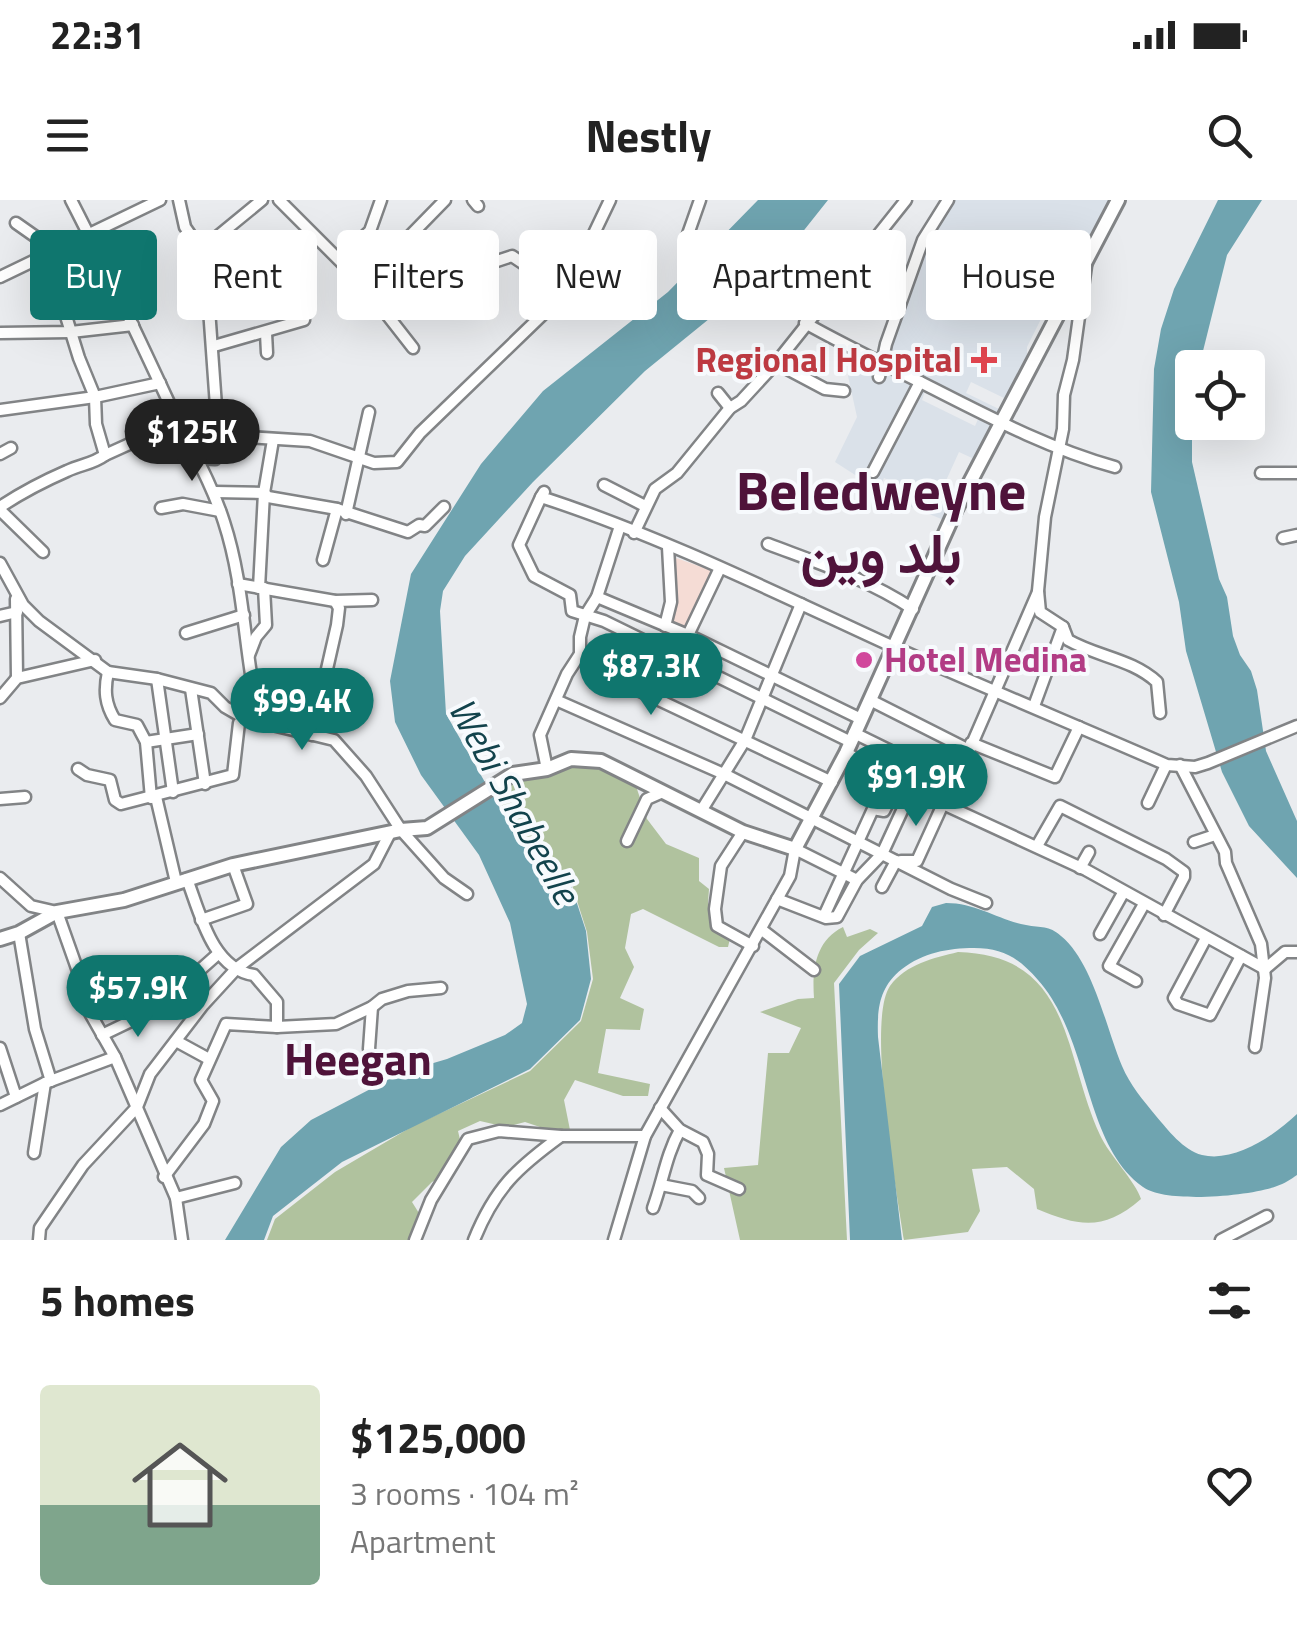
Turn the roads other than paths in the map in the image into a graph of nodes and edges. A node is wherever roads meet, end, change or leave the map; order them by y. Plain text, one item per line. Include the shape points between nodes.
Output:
1 (71, 200) edge
2 (160, 200) edge
3 (179, 200) edge
4 (262, 200) edge
5 (279, 200) edge
6 (381, 200) edge
7 (446, 200) edge
8 (610, 200) edge
9 (700, 200) edge
10 (906, 200) edge
11 (948, 200) edge
12 (1118, 200) edge
13 (130, 206) edge
14 (16, 224) dead end
15 (87, 230) edge
16 (91, 230) edge
17 (187, 230) edge
18 (225, 230) edge
19 (371, 230) edge
20 (416, 230) edge
21 (596, 230) edge
22 (690, 230) edge
23 (30, 233) edge
24 (1091, 251) edge
25 (337, 258) edge
26 (30, 263) edge
27 (0, 277) edge
28 (67, 320) edge
29 (131, 320) edge
30 (210, 320) edge
31 (304, 320) dead end
32 (391, 320) edge
33 (537, 320) edge
34 (1056, 320) edge
35 (1081, 320) edge
36 (805, 323) junction
37 (133, 325) junction
38 (71, 332) junction
39 (0, 333) edge
40 (266, 333) junction
41 (214, 346) junction
42 (412, 348) dead end
43 (267, 353) dead end
44 (776, 363) junction
45 (880, 371) junction
46 (920, 382) junction
47 (160, 383) junction
48 (844, 390) dead end
49 (718, 393) dead end
50 (96, 398) junction
51 (730, 408) junction
52 (0, 410) edge
53 (370, 412) dead end
54 (178, 422) junction
55 (1002, 424) junction
56 (217, 434) junction
57 (273, 440) junction
58 (11, 448) dead end
59 (1058, 450) junction
60 (0, 454) edge
61 (105, 455) junction
62 (198, 458) junction
63 (358, 458) junction
64 (1115, 467) dead end
65 (872, 472) dead end
66 (1261, 473) dead end
67 (1297, 473) edge
68 (604, 484) dead end
69 (214, 492) junction
70 (264, 493) junction
71 (645, 506) junction
72 (444, 507) dead end
73 (162, 508) dead end
74 (0, 509) edge
75 (220, 511) junction
76 (341, 512) junction
77 (620, 526) junction
78 (634, 534) junction
79 (1297, 535) edge
80 (1283, 538) dead end
81 (768, 544) dead end
82 (668, 547) junction
83 (43, 552) dead end
84 (323, 560) dead end
85 (0, 563) edge
86 (720, 568) junction
87 (238, 584) junction
88 (262, 588) junction
89 (1038, 592) junction
90 (16, 596) junction
91 (597, 597) junction
92 (335, 600) junction
93 (372, 600) dead end
94 (801, 604) junction
95 (913, 609) junction
96 (17, 612) junction
97 (0, 616) edge
98 (244, 616) junction
99 (585, 616) junction
100 (665, 626) junction
101 (1063, 626) junction
102 (186, 632) dead end
103 (688, 635) junction
104 (894, 647) junction
105 (15, 654) junction
106 (580, 654) junction
107 (0, 655) edge
108 (95, 660) junction
109 (247, 661) junction
110 (108, 672) junction
111 (17, 678) junction
112 (771, 678) junction
113 (157, 679) junction
114 (191, 689) junction
115 (996, 691) junction
116 (0, 698) edge
117 (762, 698) junction
118 (556, 700) junction
119 (870, 700) junction
120 (1034, 706) junction
121 (1160, 714) dead end
122 (244, 718) junction
123 (862, 719) junction
124 (1297, 726) edge
125 (1079, 727) junction
126 (198, 734) junction
127 (312, 736) junction
128 (164, 739) junction
129 (745, 740) junction
130 (146, 742) junction
131 (850, 742) junction
132 (969, 746) junction
133 (1166, 764) junction
134 (1180, 765) junction
135 (78, 769) dead end
136 (548, 769) junction
137 (726, 776) junction
138 (899, 780) junction
139 (832, 782) junction
140 (956, 782) junction
141 (205, 784) junction
142 (913, 787) junction
143 (173, 792) junction
144 (662, 792) junction
145 (26, 797) dead end
146 (0, 798) edge
147 (154, 798) junction
148 (1148, 803) dead end
149 (945, 804) junction
150 (701, 810) junction
151 (812, 818) junction
152 (396, 831) junction
153 (742, 832) junction
154 (1214, 835) junction
155 (626, 841) dead end
156 (858, 842) junction
157 (1194, 842) dead end
158 (1037, 846) junction
159 (796, 849) junction
160 (1089, 852) dead end
161 (882, 854) junction
162 (896, 861) junction
163 (233, 864) junction
164 (1080, 868) junction
165 (842, 875) junction
166 (0, 878) edge
167 (182, 880) junction
168 (857, 880) junction
169 (882, 887) dead end
170 (1124, 893) junction
171 (467, 894) dead end
172 (777, 899) junction
173 (986, 903) dead end
174 (1144, 904) junction
175 (57, 912) junction
176 (1164, 915) junction
177 (824, 916) junction
178 (200, 920) junction
179 (762, 930) junction
180 (20, 933) junction
181 (1100, 934) dead end
182 (0, 938) edge
183 (1206, 938) junction
184 (753, 946) junction
185 (1297, 952) edge
186 (219, 953) junction
187 (1241, 956) junction
188 (237, 968) junction
189 (1264, 969) junction
190 (814, 970) dead end
191 (83, 972) junction
192 (1136, 981) dead end
193 (441, 988) dead end
194 (92, 989) dead end
195 (78, 992) junction
196 (65, 998) dead end
197 (372, 1007) junction
198 (277, 1027) junction
199 (102, 1035) junction
200 (176, 1041) junction
201 (1254, 1046) dead end
202 (0, 1048) edge
203 (368, 1049) dead end
204 (115, 1056) junction
205 (209, 1059) junction
206 (48, 1082) junction
207 (16, 1097) junction
208 (0, 1104) edge
209 (137, 1107) junction
210 (660, 1108) junction
211 (680, 1130) junction
212 (561, 1136) junction
213 (645, 1136) junction
214 (34, 1152) dead end
215 (164, 1177) junction
216 (236, 1184) dead end
217 (661, 1185) junction
218 (739, 1189) dead end
219 (176, 1198) junction
220 (699, 1198) dead end
221 (653, 1208) dead end
222 (1268, 1216) dead end
223 (40, 1240) edge
224 (182, 1240) edge
225 (415, 1240) edge
226 (474, 1240) edge
227 (614, 1240) edge
228 (1220, 1240) edge

1 - 15 street
2 - 13 street
3 - 17 street
4 - 18 street
5 - 25 street
6 - 19 street
7 - 20 street
8 - 21 street
9 - 22 street
10 - 36 street
11 - 45 street via 924,240
12 - 24 main road
13 - 16 street
14 - 23 street
26 - 27 street
28 - 38 street
29 - 37 street
30 - 41 street
31 - 40 street
32 - 42 street
33 - 63 street via 401,459 374,464
34 - 55 main road
35 - 59 street
36 - 44 street
36 - 45 street
37 - 38 street
37 - 47 street
38 - 39 street
38 - 50 street
40 - 41 street
40 - 43 street
41 - 56 street
44 - 48 street via 825,389
44 - 51 street
45 - 46 street
46 - 55 street
46 - 65 street
47 - 50 street
47 - 54 street
49 - 51 street
50 - 52 street
50 - 61 street
51 - 71 street
53 - 63 street
54 - 61 street
54 - 62 street
55 - 59 street
55 - 95 main road
56 - 57 street
56 - 62 street via 214,460
57 - 63 street via 310,441
57 - 70 street
58 - 60 street
59 - 64 street
59 - 89 street
61 - 74 street
62 - 69 street
63 - 76 street
66 - 67 street
68 - 71 street
69 - 70 street
69 - 75 street
70 - 76 street
70 - 88 street
71 - 78 street
72 - 76 street via 408,532
73 - 75 street via 183,504
74 - 83 street
75 - 87 street
76 - 84 street
77 - 78 street
77 - 91 street
77 - 99 street via 542,494 518,545 534,576 570,595 572,611
78 - 82 street
79 - 80 street
81 - 95 street via 847,573
82 - 86 street
82 - 100 street via 671,602
85 - 90 street
86 - 94 street
86 - 103 street
87 - 88 street
87 - 98 street
88 - 92 street
88 - 109 street via 266,624
89 - 101 street via 1040,612
89 - 115 street
90 - 96 street
90 - 108 street
91 - 99 street
91 - 100 street
92 - 93 street
92 - 127 street via 336,625
94 - 104 street
94 - 112 street
95 - 104 main road
96 - 97 street
96 - 105 street
98 - 102 street
98 - 109 street
99 - 106 street
99 - 117 street
100 - 103 street
101 - 120 street
101 - 121 street via 1068,640 1084,650 1108,650 1143,669 1157,682
103 - 112 street
104 - 115 street
104 - 119 main road
105 - 107 street
105 - 111 street
106 - 118 street
106 - 129 street via 625,684
108 - 110 street
108 - 111 street
109 - 122 street via 257,709
110 - 113 street
110 - 130 street via 104,692 111,714 136,726
111 - 116 street
112 - 117 street
112 - 123 street
113 - 114 street
113 - 128 street
114 - 122 street via 211,693
114 - 126 street
115 - 120 street
115 - 132 street
117 - 129 street
117 - 131 street
118 - 136 street via 540,735
118 - 137 street
119 - 123 main road
119 - 132 street
120 - 125 street
122 - 127 street
122 - 141 street via 233,775
123 - 131 main road
124 - 134 street via 1208,763
125 - 132 street via 1055,777
125 - 133 street
126 - 128 street
126 - 141 street
127 - 152 street via 334,740 366,776
128 - 130 street
128 - 143 street
129 - 137 street
129 - 139 street
130 - 147 street
131 - 138 street
131 - 139 main road
131 - 140 street
132 - 140 street
133 - 134 street
133 - 148 street
134 - 154 street
135 - 147 street via 110,780 121,804
136 - 144 main road via 571,758 601,760
136 - 152 main road via 514,774 427,828
137 - 150 street
137 - 151 street
138 - 142 street
138 - 156 street via 884,811 873,809
139 - 151 main road
140 - 149 street
141 - 143 street
142 - 149 street
142 - 161 street
143 - 147 street
144 - 150 main road
144 - 155 street via 646,799
145 - 146 street
147 - 167 street
149 - 158 street
149 - 162 street via 916,861
150 - 153 main road
151 - 156 street
151 - 159 main road
152 - 163 main road
152 - 171 street
152 - 188 street via 374,864
153 - 159 main road
153 - 184 street via 721,866 715,909 717,926
154 - 157 street
154 - 189 street via 1261,944
156 - 161 street
156 - 165 street
158 - 164 street
158 - 176 street via 1060,806 1166,858 1184,877
159 - 165 street
159 - 172 street
160 - 164 street
161 - 162 street
161 - 168 street
162 - 169 street
162 - 173 street
163 - 167 main road
163 - 178 street via 247,904
164 - 170 street
165 - 168 street
165 - 177 street
166 - 175 street via 31,906
167 - 175 main road
167 - 178 street
168 - 177 street via 837,917
170 - 174 street
170 - 181 street
172 - 177 street
172 - 179 street
174 - 176 street
174 - 192 street via 1109,966
175 - 180 main road
175 - 191 street
176 - 183 street
178 - 186 street
179 - 184 street
179 - 190 street
180 - 182 main road
180 - 206 street
183 - 187 street
183 - 187 street via 1174,998 1178,1004 1210,1015
184 - 210 street
185 - 189 street via 1286,952
186 - 188 street
186 - 199 street via 156,1009
187 - 189 street
188 - 198 street via 254,975 277,1002
188 - 200 street
189 - 201 street
191 - 194 street
191 - 195 street
193 - 197 street via 408,991
195 - 196 street
195 - 199 street
197 - 198 street via 336,1024
197 - 203 street
198 - 205 street via 226,1024
199 - 204 street
200 - 205 street
200 - 209 street via 150,1074
202 - 207 street
204 - 206 street
204 - 209 street
205 - 215 street via 201,1080 214,1102
206 - 207 street
206 - 214 street
207 - 208 street
209 - 215 street
209 - 223 street via 83,1165 40,1228
210 - 211 street
210 - 213 street
211 - 217 street via 666,1155
211 - 218 street via 708,1148 706,1175
212 - 213 street
212 - 225 street via 499,1131 468,1139
212 - 226 street via 517,1168
213 - 227 street
215 - 219 street
216 - 219 street
217 - 220 street
217 - 221 street
219 - 224 street
222 - 228 street

